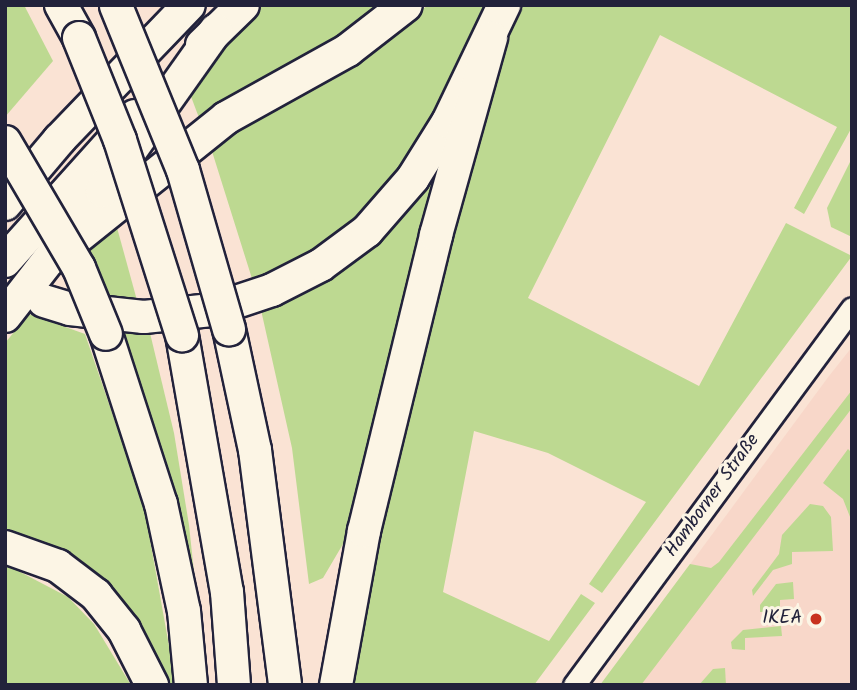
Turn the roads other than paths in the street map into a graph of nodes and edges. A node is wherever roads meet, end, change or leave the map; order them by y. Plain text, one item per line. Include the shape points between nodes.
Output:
1 (61, 5) edge
2 (116, 5) edge
3 (243, 5) edge
4 (406, 5) edge
5 (504, 5) edge
6 (188, 7) edge
7 (216, 30) junction
8 (491, 38) junction
9 (5, 142) edge
10 (5, 204) edge
11 (49, 260) junction
12 (5, 261) edge
13 (44, 301) dead end
14 (852, 308) edge
15 (5, 316) edge
16 (5, 547) edge
17 (152, 685) edge
18 (191, 685) edge
19 (234, 685) edge
20 (285, 685) edge
21 (337, 685) edge
22 (574, 685) edge

1 - 19 highway, bridge via 120,140 182,335 228,592
2 - 20 highway, bridge via 183,170 229,329 255,450
3 - 7 highway
4 - 11 highway via 348,50 226,118
5 - 8 highway
6 - 10 highway via 59,140
7 - 11 highway
7 - 12 highway
8 - 13 highway via 449,122 413,178 367,231 321,265 272,290 212,310 144,317 70,309
8 - 21 highway via 436,235 363,531
9 - 18 highway, bridge via 79,268 106,334 160,505 184,611
11 - 15 highway
14 - 22 street, Hamborner Straße
16 - 17 highway via 58,566 96,595 124,630

